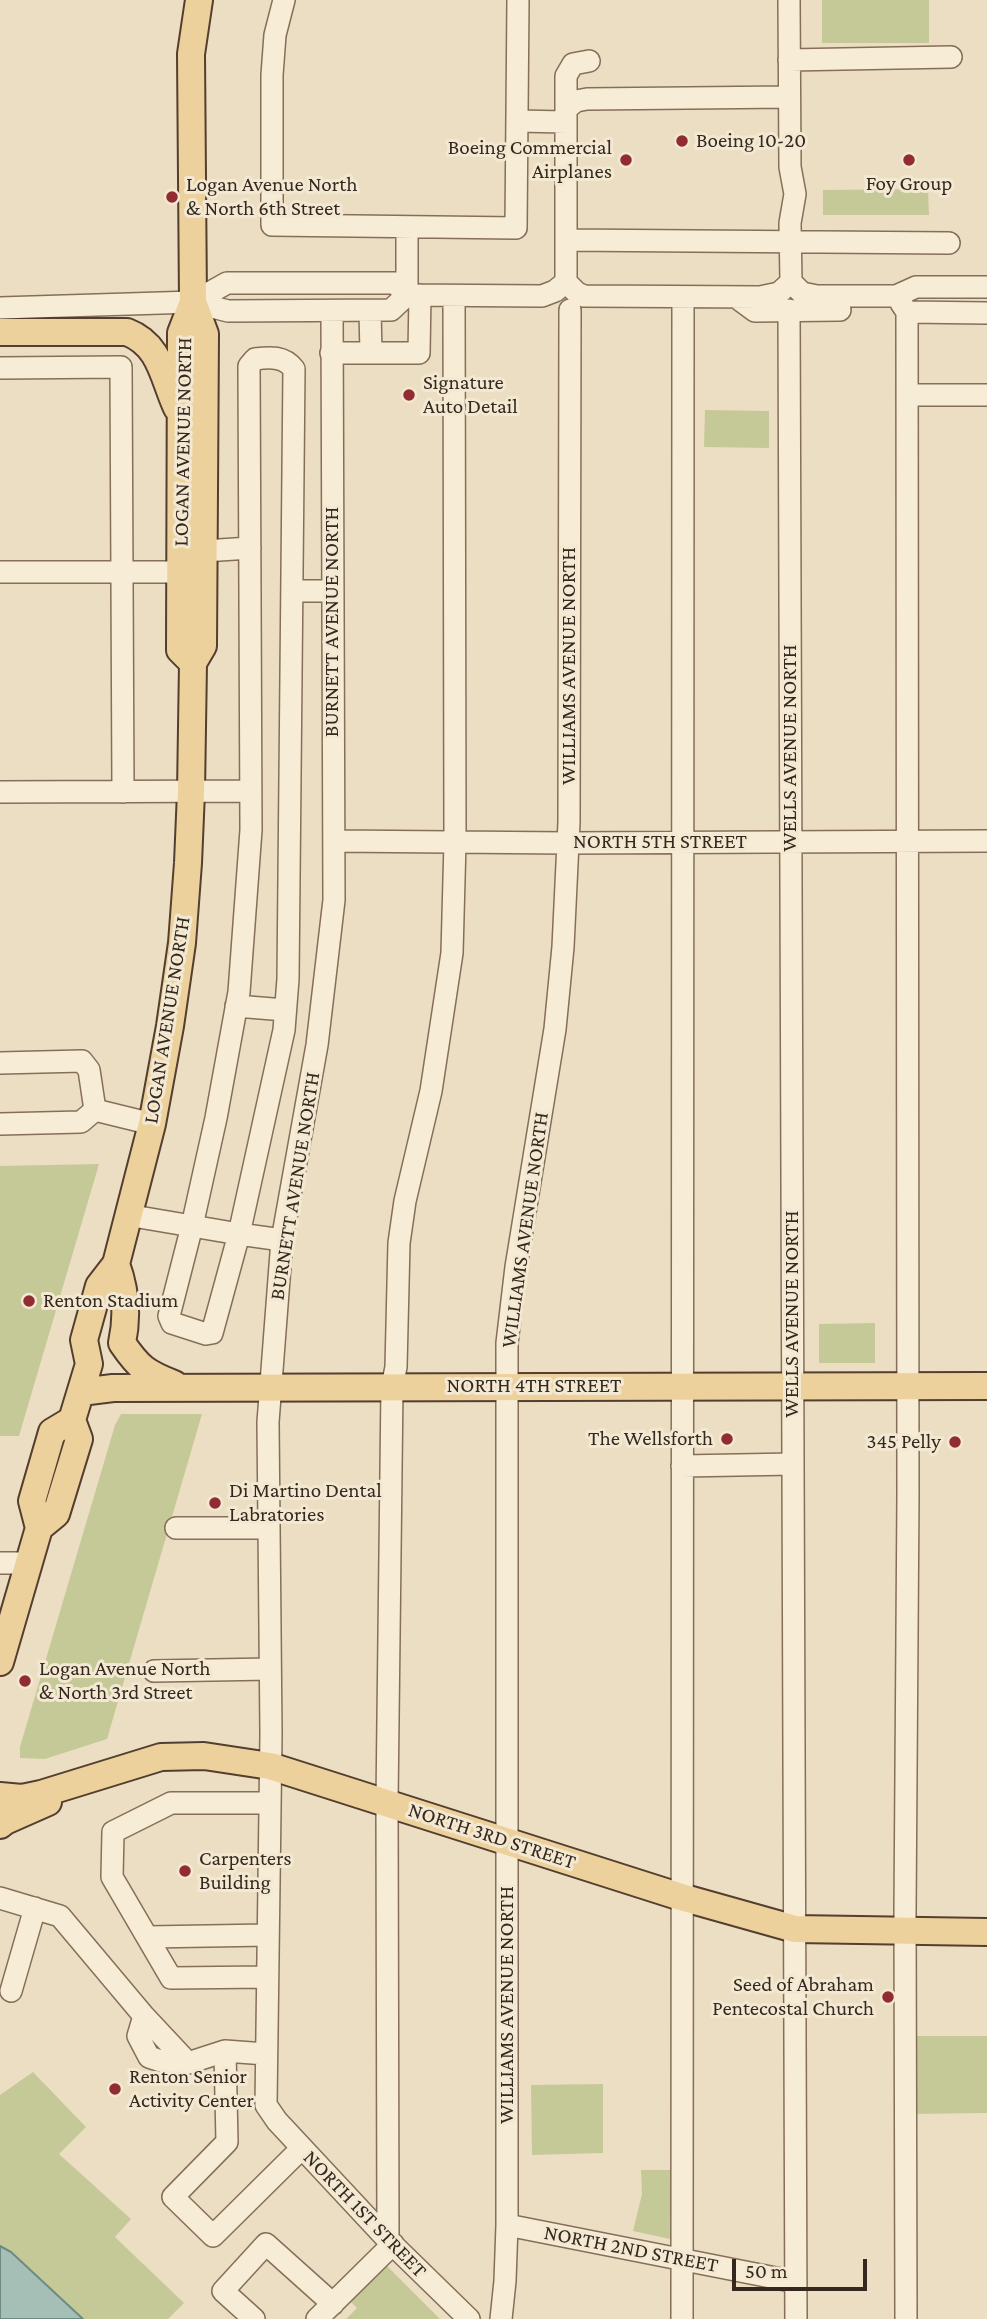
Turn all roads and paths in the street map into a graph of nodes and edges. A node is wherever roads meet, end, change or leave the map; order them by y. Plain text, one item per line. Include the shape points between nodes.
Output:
1 (199, 0) edge
2 (284, 0) edge
3 (518, 0) edge
4 (789, 0) edge
5 (951, 58) dead end
6 (789, 60) junction
7 (589, 61) dead end
8 (789, 97) junction
9 (566, 115) junction
10 (517, 121) junction
11 (407, 227) junction
12 (790, 232) junction
13 (566, 240) junction
14 (949, 243) dead end
15 (566, 282) junction
16 (790, 282) junction
17 (987, 287) edge
18 (413, 295) junction
19 (454, 296) junction
20 (503, 296) junction
21 (869, 296) junction
22 (648, 297) junction
23 (683, 297) junction
24 (735, 297) junction
25 (193, 302) junction
26 (901, 304) junction
27 (0, 308) edge
28 (570, 310) junction
29 (789, 310) junction
30 (332, 311) junction
31 (370, 311) junction
32 (987, 313) edge
33 (0, 332) edge
34 (419, 340) junction
35 (453, 340) junction
36 (331, 353) junction
37 (371, 353) junction
38 (0, 368) edge
39 (907, 395) junction
40 (987, 395) edge
41 (181, 418) junction
42 (250, 548) junction
43 (204, 551) junction
44 (0, 572) edge
45 (122, 572) junction
46 (181, 572) junction
47 (292, 591) junction
48 (331, 591) junction
49 (193, 663) junction
50 (250, 791) junction
51 (0, 792) edge
52 (124, 792) junction
53 (191, 792) junction
54 (334, 841) junction
55 (987, 841) edge
56 (455, 842) junction
57 (683, 842) junction
58 (790, 842) junction
59 (907, 842) junction
60 (567, 843) junction
61 (236, 1006) junction
62 (285, 1010) junction
63 (0, 1063) edge
64 (95, 1110) junction
65 (0, 1124) edge
66 (152, 1124) junction
67 (127, 1215) junction
68 (192, 1226) junction
69 (239, 1234) junction
70 (282, 1240) junction
71 (120, 1277) junction
72 (507, 1385) junction
73 (682, 1386) junction
74 (793, 1386) junction
75 (908, 1386) junction
76 (987, 1386) edge
77 (392, 1387) junction
78 (182, 1388) junction
79 (271, 1388) junction
80 (81, 1392) junction
81 (793, 1464) junction
82 (682, 1466) junction
83 (176, 1528) dead end
84 (269, 1528) junction
85 (0, 1563) edge
86 (28, 1563) junction
87 (0, 1662) edge
88 (270, 1669) junction
89 (154, 1671) dead end
90 (270, 1766) junction
91 (112, 1773) junction
92 (0, 1796) edge
93 (387, 1802) junction
94 (270, 1803) junction
95 (0, 1825) edge
96 (507, 1843) junction
97 (681, 1897) junction
98 (0, 1898) edge
99 (35, 1908) junction
100 (795, 1929) junction
101 (905, 1931) junction
102 (987, 1932) edge
103 (268, 1935) junction
104 (148, 1937) junction
105 (267, 1977) junction
106 (11, 1991) dead end
107 (225, 2051) junction
108 (266, 2054) junction
109 (266, 2105) joint
110 (302, 2148) junction
111 (507, 2225) junction
112 (391, 2242) junction
113 (682, 2259) junction
114 (796, 2282) junction
115 (325, 2311) edge
116 (254, 2319) edge
117 (469, 2319) edge
118 (500, 2319) edge
119 (682, 2319) edge
120 (796, 2319) edge
121 (906, 2319) edge

1 - 25 main road, LOGAN AVENUE NORTH via 191,54
2 - 11 street via 272,75 272,225
3 - 10 street
4 - 6 street
5 - 6 street
6 - 8 street
7 - 9 street via 568,68
8 - 9 street via 630,92 576,102
8 - 12 street via 790,167 785,194
9 - 10 street
9 - 13 street
10 - 11 street via 516,228
11 - 18 street
12 - 13 street
12 - 14 street
12 - 16 street
13 - 15 street
15 - 20 street via 525,283
15 - 22 street via 624,283
16 - 21 street via 847,282
16 - 24 street via 755,282
17 - 26 street via 916,287
18 - 19 street
18 - 25 street via 395,283 227,283
18 - 31 street via 391,310
18 - 34 street
19 - 20 street
19 - 35 street
20 - 28 street via 517,310
21 - 26 street
21 - 29 street via 841,310
22 - 23 street
22 - 28 street via 624,309
23 - 24 street
23 - 57 street
24 - 29 street via 755,312
25 - 27 street
25 - 30 street via 228,311
25 - 41 main road, LOGAN AVENUE NORTH via 181,333
25 - 43 main road, LOGAN AVENUE NORTH via 205,334
26 - 32 street
26 - 39 street
28 - 60 street, WILLIAMS AVENUE NORTH
29 - 58 street, WELLS AVENUE NORTH
30 - 31 street
30 - 36 street, BURNETT AVENUE NORTH
31 - 37 street
33 - 41 main road via 127,332 139,337 152,348
34 - 35 street
34 - 37 street via 419,353
35 - 56 street
36 - 37 street
36 - 48 street, BURNETT AVENUE NORTH
38 - 45 street via 121,367
39 - 40 street
39 - 59 street
41 - 46 main road, LOGAN AVENUE NORTH
42 - 43 street
42 - 47 street via 249,366 256,359 278,358 294,369
42 - 50 street
43 - 49 main road, LOGAN AVENUE NORTH via 203,646
44 - 45 street
45 - 46 street
45 - 52 street
46 - 49 main road, LOGAN AVENUE NORTH via 180,650
47 - 48 street
47 - 62 street
48 - 54 street, BURNETT AVENUE NORTH
49 - 53 main road, LOGAN AVENUE NORTH
50 - 53 street
50 - 61 street via 251,830
51 - 52 street
52 - 53 street
53 - 66 main road, LOGAN AVENUE NORTH via 182,943
54 - 56 street, NORTH 5TH STREET
54 - 70 street, BURNETT AVENUE NORTH via 332,922 317,1045
55 - 59 street, NORTH 5TH STREET
56 - 60 street, NORTH 5TH STREET
56 - 77 street via 452,953 432,1091 405,1201
57 - 58 street, NORTH 5TH STREET
57 - 60 street, NORTH 5TH STREET
57 - 73 street
58 - 59 street, NORTH 5TH STREET
58 - 74 street, WELLS AVENUE NORTH
59 - 75 street
60 - 72 street, WILLIAMS AVENUE NORTH via 555,1029 510,1306
61 - 62 street
61 - 68 street
62 - 69 street
63 - 64 street via 82,1061 89,1070
64 - 65 street via 81,1122
64 - 66 street
66 - 67 main road, LOGAN AVENUE NORTH
67 - 68 street
67 - 71 main road, LOGAN AVENUE NORTH
68 - 69 street
68 - 69 street via 169,1316 172,1323 206,1334 212,1333
69 - 70 street
70 - 79 street, BURNETT AVENUE NORTH
71 - 78 main road via 127,1322 122,1343 149,1374
71 - 80 main road, LOGAN AVENUE NORTH via 109,1346 89,1364
72 - 73 main road, NORTH 4TH STREET
72 - 77 main road, NORTH 4TH STREET
72 - 96 street, WILLIAMS AVENUE NORTH
73 - 74 main road, NORTH 4TH STREET
73 - 82 street
74 - 75 main road, NORTH 4TH STREET
74 - 81 street, WELLS AVENUE NORTH
75 - 76 main road, NORTH 4TH STREET
75 - 101 street
77 - 79 main road, NORTH 4TH STREET
77 - 93 street
78 - 79 main road, NORTH 4TH STREET
78 - 80 main road, NORTH 4TH STREET
79 - 84 street, BURNETT AVENUE NORTH
80 - 86 main road, LOGAN AVENUE NORTH via 72,1420 52,1432 32,1501 39,1528
81 - 82 street
81 - 100 street, WELLS AVENUE NORTH
82 - 97 street
83 - 84 street
84 - 88 street, BURNETT AVENUE NORTH
85 - 86 street
86 - 87 main road, LOGAN AVENUE NORTH
88 - 89 street
88 - 90 street, BURNETT AVENUE NORTH
90 - 91 main road, NORTH 3RD STREET via 204,1756 161,1757
90 - 93 main road, NORTH 3RD STREET
90 - 94 street, BURNETT AVENUE NORTH
91 - 92 main road, NORTH 3RD STREET via 32,1796
91 - 95 main road
93 - 96 main road, NORTH 3RD STREET
93 - 112 street
94 - 103 street, BURNETT AVENUE NORTH
94 - 104 street via 171,1803 113,1832 112,1877
96 - 97 main road, NORTH 3RD STREET
96 - 111 street, WILLIAMS AVENUE NORTH
97 - 100 main road, NORTH 3RD STREET
97 - 113 street
98 - 99 street
99 - 106 street
99 - 107 street via 60,1916 188,2063
100 - 101 main road, NORTH 3RD STREET
100 - 114 street, WELLS AVENUE NORTH
101 - 102 main road, NORTH 3RD STREET
101 - 121 street
103 - 104 street
103 - 105 street, BURNETT AVENUE NORTH
104 - 105 street via 172,1978
105 - 108 street, BURNETT AVENUE NORTH
107 - 108 street
107 - 110 street via 227,2142 173,2197 213,2236
108 - 109 street, BURNETT AVENUE NORTH
109 - 110 street, NORTH 1ST STREET
110 - 112 street, NORTH 1ST STREET
111 - 113 street, NORTH 2ND STREET
111 - 118 street, WILLIAMS AVENUE NORTH
112 - 115 street
112 - 117 street, NORTH 1ST STREET
113 - 114 street, NORTH 2ND STREET
113 - 119 street
114 - 120 street, WELLS AVENUE NORTH
115 - 116 street via 266,2244 223,2291

